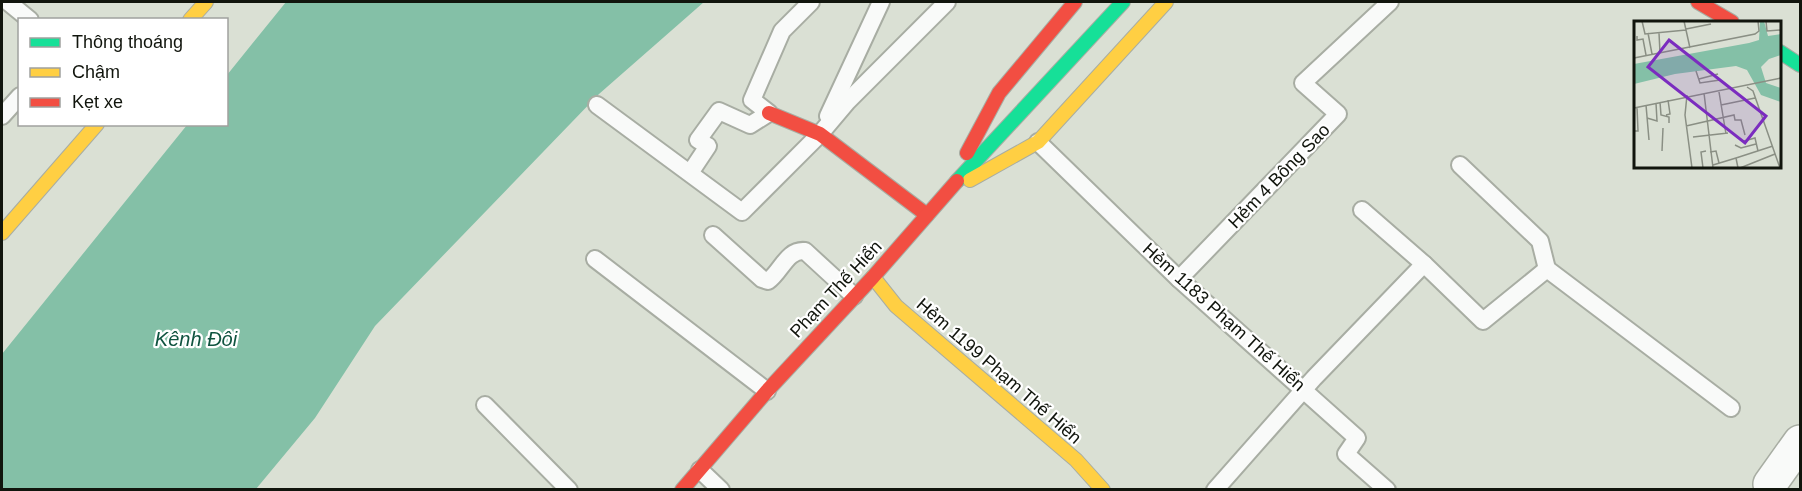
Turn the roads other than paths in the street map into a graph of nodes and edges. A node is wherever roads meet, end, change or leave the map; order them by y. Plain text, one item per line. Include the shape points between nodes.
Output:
1 (8, 2) edge
2 (206, 2) edge
3 (811, 2) edge
4 (881, 2) edge
5 (947, 2) edge
6 (1075, 2) edge
7 (1123, 2) edge
8 (1166, 2) edge
9 (1390, 2) edge
10 (1698, 2) edge
11 (28, 18) edge
12 (192, 18) edge
13 (1730, 21) edge
14 (1781, 53) edge
15 (1800, 66) edge
16 (18, 98) edge
17 (597, 105) dead end
18 (770, 112) junction
19 (2, 116) edge
20 (95, 126) edge
21 (820, 134) junction
22 (1038, 142) junction
23 (1460, 165) dead end
24 (690, 173) junction
25 (947, 192) junction
26 (1362, 210) dead end
27 (927, 215) junction
28 (4, 224) edge
29 (713, 235) dead end
30 (595, 259) dead end
31 (1424, 264) junction
32 (1547, 269) junction
33 (873, 277) junction
34 (1179, 279) junction
35 (854, 296) junction
36 (1304, 389) junction
37 (767, 391) junction
38 (485, 405) dead end
39 (1731, 408) dead end
40 (1800, 442) edge
41 (700, 470) junction
42 (1770, 484) dead end
43 (569, 489) edge
44 (682, 489) edge
45 (721, 489) edge
46 (1103, 489) edge
47 (1215, 489) edge
48 (1387, 489) edge

1 - 11 lane
2 - 12 main road
3 - 18 lane via 782,31 752,99
4 - 21 lane
5 - 21 lane
6 - 25 main road via 999,93
7 - 25 main road, Phạm Thế Hiển
8 - 22 main road
9 - 34 lane, Hẻm 4 Bông Sao via 1303,83 1338,114
10 - 13 main road
14 - 15 main road
16 - 19 lane
17 - 24 lane
18 - 21 main road
18 - 24 lane via 750,125 718,111 698,140 708,146
20 - 28 main road
21 - 24 lane via 742,212
21 - 27 main road
22 - 25 main road
22 - 34 lane, Hẻm 1183 Phạm Thế Hiển
23 - 32 lane via 1540,241
25 - 27 main road, Phạm Thế Hiển
26 - 31 lane
27 - 33 main road, Phạm Thế Hiển
29 - 35 lane via 768,281 792,253 805,252
30 - 37 lane
31 - 32 lane via 1483,321
31 - 36 lane
32 - 39 lane
33 - 35 main road, Phạm Thế Hiển
33 - 46 main road, Hẻm 1199 Phạm Thế Hiển via 896,306 1076,460
34 - 36 lane, Hẻm 1183 Phạm Thế Hiển
35 - 37 main road, Phạm Thế Hiển
36 - 47 lane
36 - 48 lane, Hẻm 1183 Phạm Thế Hiển via 1357,438 1346,454
37 - 41 main road, Phạm Thế Hiển
38 - 43 lane
40 - 42 street
41 - 44 main road, Phạm Thế Hiển
41 - 45 lane

